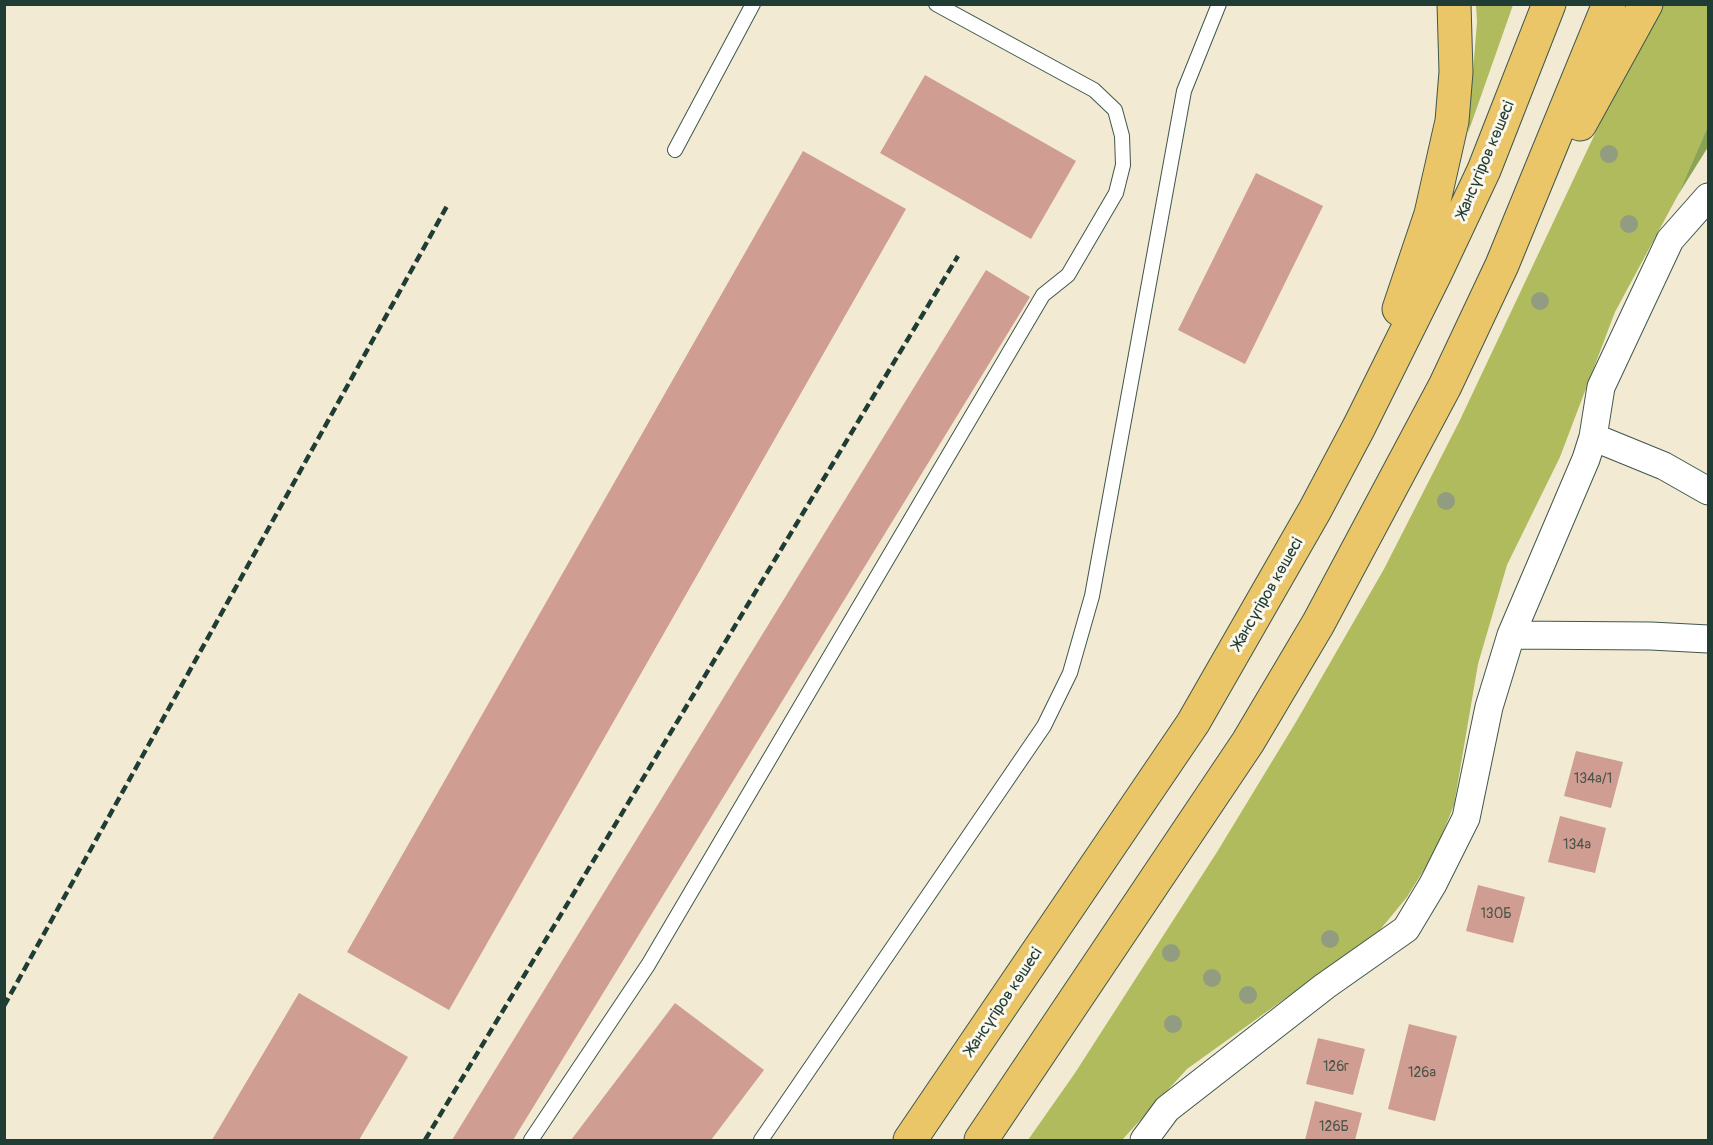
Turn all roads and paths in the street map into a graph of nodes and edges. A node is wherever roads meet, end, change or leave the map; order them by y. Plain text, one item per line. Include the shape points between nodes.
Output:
1 (753, 4) edge
2 (936, 4) edge
3 (1219, 4) edge
4 (1454, 4) edge
5 (1549, 4) edge
6 (1609, 4) edge
7 (1646, 4) edge
8 (675, 150) dead end
9 (1708, 197) edge
10 (1502, 265) junction
11 (1359, 427) junction
12 (1593, 436) junction
13 (1708, 491) edge
14 (1511, 635) junction
15 (1708, 639) edge
16 (531, 1140) edge
17 (761, 1140) edge
18 (910, 1140) edge
19 (981, 1140) edge
20 (1144, 1140) edge

1 - 8 lane
2 - 16 lane via 1094,90 1115,110 1122,136 1123,165 1116,193 1068,275 1043,295 648,965
3 - 17 lane via 1184,91 1092,596 1070,673 1044,726
4 - 11 main road via 1456,72 1443,165 1431,214
5 - 11 main road, Жансүгіров көшесі via 1484,170
6 - 10 main road
7 - 10 main road
9 - 12 street via 1670,240 1601,387
10 - 19 main road via 1445,386 1318,624 1248,742
11 - 18 main road, Жансүгіров көшесі via 1193,723
12 - 13 street via 1664,466
12 - 14 street
14 - 15 street
14 - 20 street via 1489,707 1466,818 1406,929 1306,1000 1167,1109

